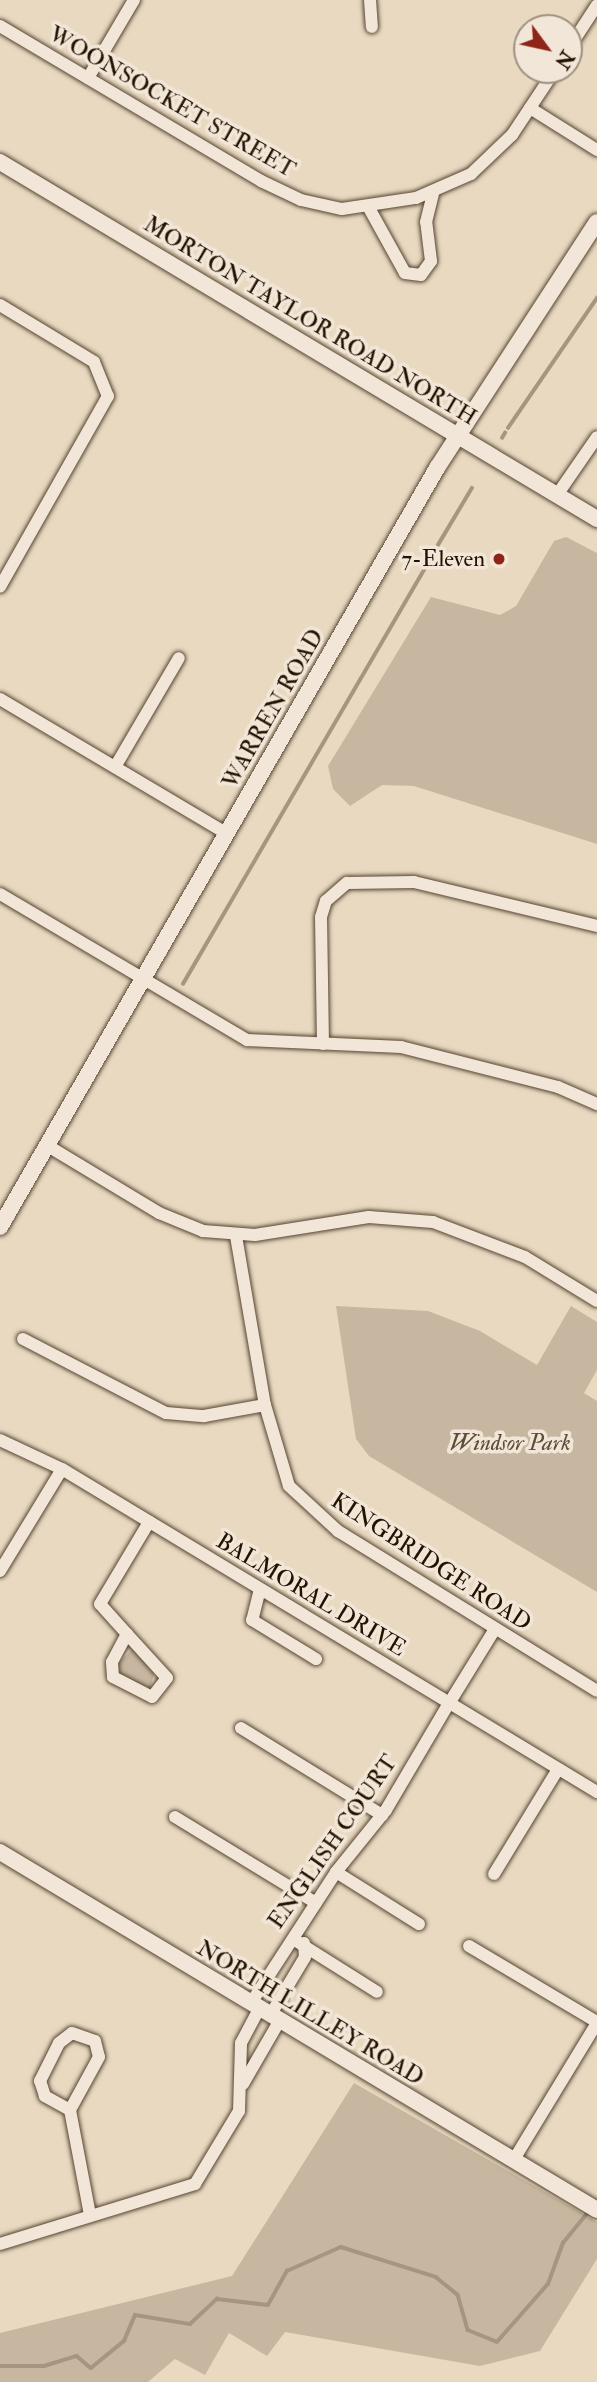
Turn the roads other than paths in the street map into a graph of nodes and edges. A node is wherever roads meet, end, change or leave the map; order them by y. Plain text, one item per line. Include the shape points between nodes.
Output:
1 (134, 0) edge
2 (370, 0) edge
3 (597, 5) edge
4 (0, 26) edge
5 (583, 26) edge
6 (372, 27) dead end
7 (88, 78) junction
8 (546, 84) edge
9 (530, 108) junction
10 (597, 150) edge
11 (0, 162) edge
12 (433, 193) junction
13 (369, 208) junction
14 (597, 222) edge
15 (0, 305) edge
16 (458, 436) junction
17 (597, 437) edge
18 (557, 495) junction
19 (597, 519) edge
20 (0, 587) edge
21 (179, 658) dead end
22 (0, 699) edge
23 (115, 766) junction
24 (227, 834) junction
25 (0, 894) edge
26 (597, 926) edge
27 (145, 981) junction
28 (323, 1044) junction
29 (597, 1104) edge
30 (48, 1146) junction
31 (0, 1227) edge
32 (236, 1236) junction
33 (597, 1301) edge
34 (23, 1339) dead end
35 (265, 1405) junction
36 (0, 1440) edge
37 (62, 1469) junction
38 (149, 1522) junction
39 (4, 1556) edge
40 (0, 1571) edge
41 (260, 1589) junction
42 (495, 1629) junction
43 (127, 1634) junction
44 (316, 1659) dead end
45 (597, 1691) edge
46 (451, 1700) junction
47 (241, 1728) dead end
48 (558, 1769) junction
49 (597, 1793) edge
50 (382, 1815) junction
51 (175, 1817) dead end
52 (0, 1852) edge
53 (336, 1872) junction
54 (494, 1874) dead end
55 (316, 1903) junction
56 (419, 1924) dead end
57 (298, 1942) junction
58 (469, 1946) dead end
59 (377, 1992) dead end
60 (265, 2011) junction
61 (597, 2022) edge
62 (243, 2084) junction
63 (70, 2110) junction
64 (513, 2161) junction
65 (597, 2210) edge
66 (90, 2215) junction
67 (0, 2244) edge

1 - 7 street
2 - 6 street
3 - 5 street
4 - 7 street, WOONSOCKET STREET
7 - 13 street, WOONSOCKET STREET via 282,192 321,206
8 - 9 street, WOONSOCKET STREET
9 - 10 street
9 - 12 street, WOONSOCKET STREET via 483,165
11 - 16 street, MORTON TAYLOR ROAD NORTH
12 - 13 street, WOONSOCKET STREET
12 - 13 street via 426,222 431,261 421,275 405,273
14 - 16 street, WARREN ROAD
15 - 20 street via 88,357 106,382 104,413
16 - 18 street, MORTON TAYLOR ROAD NORTH
16 - 24 street, WARREN ROAD
17 - 18 street
18 - 19 street, MORTON TAYLOR ROAD NORTH
21 - 23 street
22 - 23 street
23 - 24 street
24 - 27 street, WARREN ROAD
25 - 27 street
26 - 28 street via 414,881 346,883 327,901 321,917
27 - 28 street via 247,1040
27 - 30 street, WARREN ROAD
28 - 29 street via 401,1047 558,1087
30 - 31 street, WARREN ROAD
30 - 32 street via 168,1218
32 - 33 street via 369,1217 433,1222 525,1257
32 - 35 street, KINGBRIDGE ROAD
34 - 35 street via 166,1413 204,1416
35 - 42 street, KINGBRIDGE ROAD via 281,1470 311,1510
36 - 37 street, BALMORAL DRIVE
37 - 38 street, BALMORAL DRIVE
37 - 39 street
38 - 41 street, BALMORAL DRIVE
38 - 43 street via 100,1604
39 - 40 street
41 - 44 street via 252,1620
41 - 46 street, BALMORAL DRIVE
42 - 45 street, KINGBRIDGE ROAD
42 - 46 street, ENGLISH COURT
43 - 43 street via 167,1678 152,1697 113,1677 112,1662
46 - 48 street, BALMORAL DRIVE
46 - 50 street, ENGLISH COURT
47 - 50 street
48 - 49 street, BALMORAL DRIVE
48 - 54 street
50 - 53 street, ENGLISH COURT
51 - 55 street
52 - 60 street, NORTH LILLEY ROAD
53 - 55 street, ENGLISH COURT
53 - 56 street
55 - 57 street, ENGLISH COURT
57 - 59 street
57 - 60 street, ENGLISH COURT
57 - 60 street via 305,1957
58 - 61 street
60 - 62 street
60 - 62 street via 241,2043
60 - 64 street, NORTH LILLEY ROAD
61 - 64 street
62 - 66 street via 239,2112 195,2184 178,2194
63 - 63 street via 99,2057 95,2041 80,2033 59,2043 40,2081 45,2096
63 - 66 street
64 - 65 street, NORTH LILLEY ROAD
66 - 67 street

